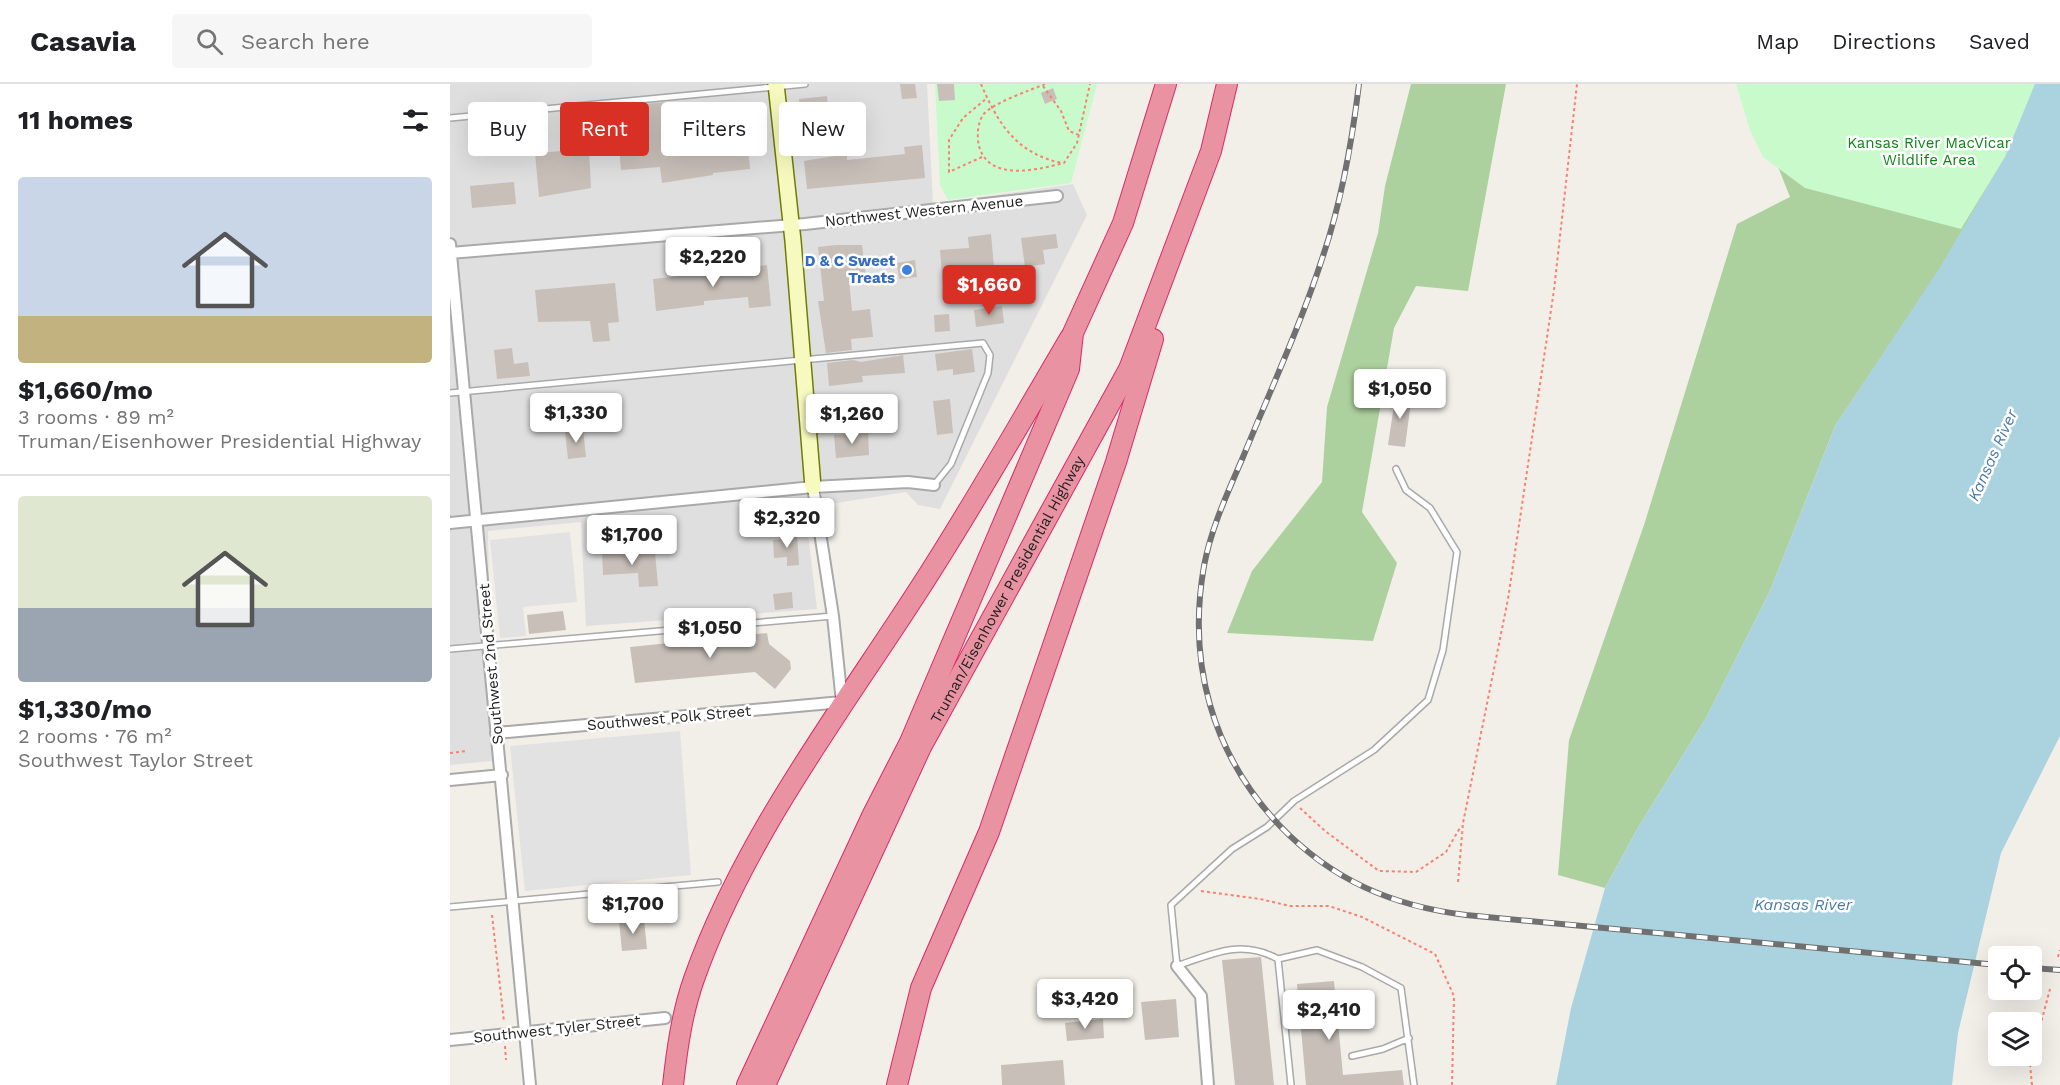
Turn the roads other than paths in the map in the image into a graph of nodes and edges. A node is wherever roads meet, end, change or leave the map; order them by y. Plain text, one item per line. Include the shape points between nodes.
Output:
1 (805, 84) edge
2 (1166, 84) edge
3 (1227, 84) edge
4 (776, 85) edge
5 (450, 118) edge
6 (1057, 196) dead end
7 (1191, 206) junction
8 (791, 224) junction
9 (450, 244) edge
10 (450, 253) edge
11 (1073, 333) junction
12 (803, 360) junction
13 (465, 391) junction
14 (450, 393) edge
15 (1396, 469) dead end
16 (934, 485) joint
17 (813, 487) junction
18 (477, 521) junction
19 (450, 524) edge
20 (833, 616) junction
21 (489, 645) junction
22 (450, 649) edge
23 (496, 733) junction
24 (916, 745) junction
25 (502, 775) junction
26 (450, 780) edge
27 (718, 882) dead end
28 (514, 902) junction
29 (450, 907) edge
30 (1278, 959) junction
31 (1177, 966) junction
32 (665, 1018) dead end
33 (525, 1033) junction
34 (1409, 1038) junction
35 (450, 1040) edge
36 (1352, 1056) dead end
37 (530, 1085) edge
38 (673, 1085) edge
39 (747, 1085) edge
40 (765, 1085) edge
41 (897, 1085) edge
42 (1208, 1085) edge
43 (1291, 1085) edge
44 (1414, 1085) edge

1 - 4 lane
2 - 11 highway, Truman/Eisenhower Presidential Highway via 1123,223
3 - 7 highway, Truman/Eisenhower Presidential Highway via 1211,151
4 - 5 lane
4 - 8 street
6 - 8 street, Northwest Western Avenue
7 - 24 highway, Truman/Eisenhower Presidential Highway via 1129,369
7 - 41 highway via 1116,462 989,832 921,988
8 - 10 street, Northwest Western Avenue
8 - 12 street
9 - 10 street, Southwest 2nd Street
10 - 13 street, Southwest 2nd Street
11 - 24 highway, Truman/Eisenhower Presidential Highway via 1069,369
11 - 38 highway via 969,511 789,789 732,889 694,979 683,1018
12 - 13 lane
12 - 16 lane via 970,343 986,345 991,359 988,373 951,464
12 - 17 street
13 - 14 lane
13 - 18 street, Southwest 2nd Street
15 - 31 lane via 1406,490 1430,508 1457,552 1443,650 1428,700 1374,750 1294,801 1267,827 1232,849 1171,905
16 - 17 street via 908,482
17 - 18 street
17 - 20 street
18 - 19 street
18 - 21 street, Southwest 2nd Street
20 - 21 lane
20 - 23 street, Southwest Polk Street via 842,702
21 - 22 lane
21 - 23 street, Southwest 2nd Street
23 - 25 street, Southwest 2nd Street
24 - 39 highway, Truman/Eisenhower Presidential Highway via 873,814
24 - 40 highway, Truman/Eisenhower Presidential Highway
25 - 26 street
25 - 28 street, Southwest 2nd Street
27 - 28 lane
28 - 29 lane
28 - 33 street, Southwest 2nd Street
30 - 31 lane via 1259,949 1224,949
30 - 34 lane via 1317,950 1362,967 1401,988
30 - 43 lane
31 - 42 street via 1201,996
32 - 33 street, Southwest Tyler Street
33 - 35 street, Southwest Tyler Street
33 - 37 street, Southwest 2nd Street
34 - 36 lane
34 - 44 lane

